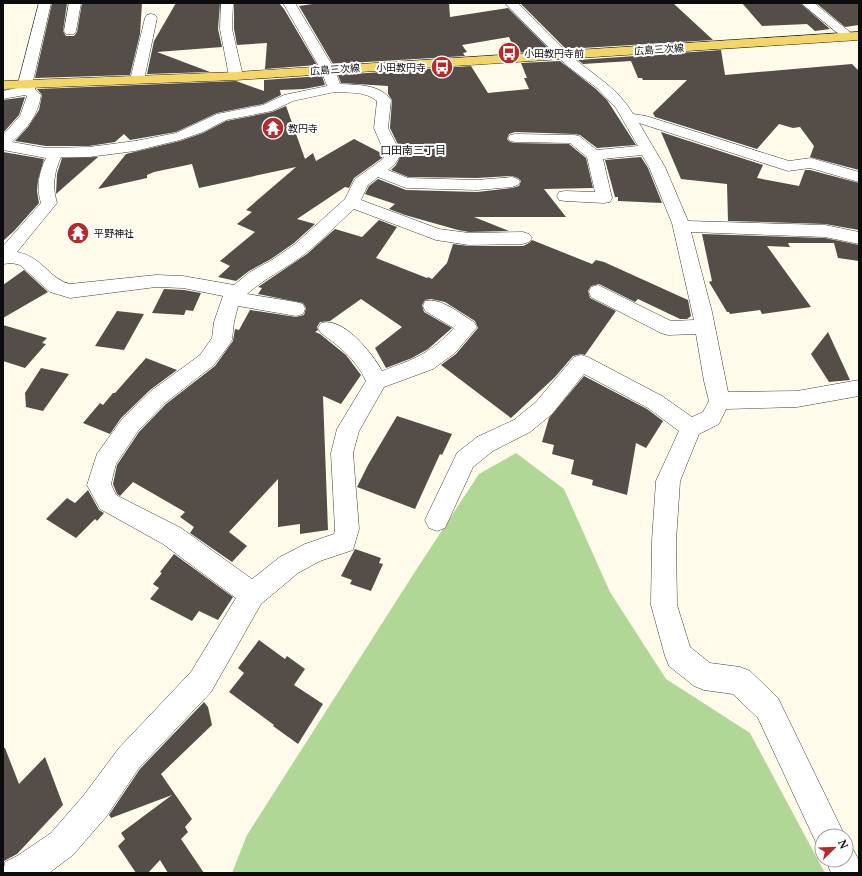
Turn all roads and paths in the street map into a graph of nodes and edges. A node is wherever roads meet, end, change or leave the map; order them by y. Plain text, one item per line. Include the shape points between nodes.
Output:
1 (45, 3) edge
2 (75, 3) edge
3 (227, 3) edge
4 (289, 3) edge
5 (511, 3) edge
6 (807, 3) edge
7 (151, 18) dead end
8 (70, 31) dead end
9 (855, 39) edge
10 (564, 55) junction
11 (328, 70) junction
12 (236, 76) junction
13 (137, 80) junction
14 (3, 85) edge
15 (28, 86) junction
16 (335, 88) junction
17 (3, 95) edge
18 (628, 117) junction
19 (515, 138) dead end
20 (3, 144) edge
21 (647, 150) junction
22 (56, 152) junction
23 (594, 155) junction
24 (376, 171) junction
25 (859, 177) edge
26 (512, 182) dead end
27 (565, 196) dead end
28 (352, 202) junction
29 (680, 226) junction
30 (523, 238) dead end
31 (859, 238) edge
32 (3, 257) edge
33 (598, 292) dead end
34 (235, 295) junction
35 (432, 306) dead end
36 (296, 309) dead end
37 (704, 327) junction
38 (328, 328) dead end
39 (377, 381) junction
40 (859, 388) edge
41 (720, 401) junction
42 (691, 428) junction
43 (437, 520) dead end
44 (252, 595) junction
45 (825, 828) edge
46 (16, 873) edge

1 - 15 street
2 - 8 street
3 - 12 street via 226,29
4 - 11 street
5 - 10 street
6 - 9 street
7 - 13 street
9 - 10 main road, 広島三次線
10 - 11 main road, 広島三次線
10 - 18 street via 602,85 622,106
11 - 12 main road, 広島三次線
11 - 16 street
12 - 13 main road, 広島三次線
13 - 15 main road, 広島三次線
14 - 15 main road, 広島三次線
15 - 17 street
15 - 20 street via 34,95 33,107 27,118
16 - 22 street via 289,98 267,108 222,117 180,136 135,146 89,152
16 - 24 street via 364,89 384,100 380,128 393,154 390,161
18 - 21 street
18 - 25 street via 788,166 811,163
19 - 23 street via 574,139
20 - 22 street via 46,153
21 - 23 street
21 - 29 street via 657,167
22 - 32 street via 47,172 44,189 49,203
23 - 27 street via 604,198
24 - 26 street via 406,183 477,185
24 - 28 street via 361,182
28 - 30 street via 436,234 469,239
28 - 34 street via 301,248 256,276
29 - 31 street via 825,231
29 - 37 street
32 - 34 street via 26,259 56,288 70,290 156,281 189,282
33 - 37 street via 668,328
34 - 36 street
34 - 44 street via 224,322 222,340 207,360 158,397 130,425 105,461 99,485 108,502 172,536
35 - 39 street via 467,327 448,348 426,362
37 - 41 street
38 - 39 street via 359,351 370,365
39 - 44 street via 348,430 342,453 347,529 344,542 314,552 289,565
40 - 41 street via 797,399
41 - 42 street via 711,418
42 - 43 street via 655,402 581,363 544,408 522,426 485,444 465,460
42 - 45 street via 668,481 664,541 664,605 679,656 704,676 740,681 768,708
44 - 46 street via 201,682 129,758 95,806 62,844

